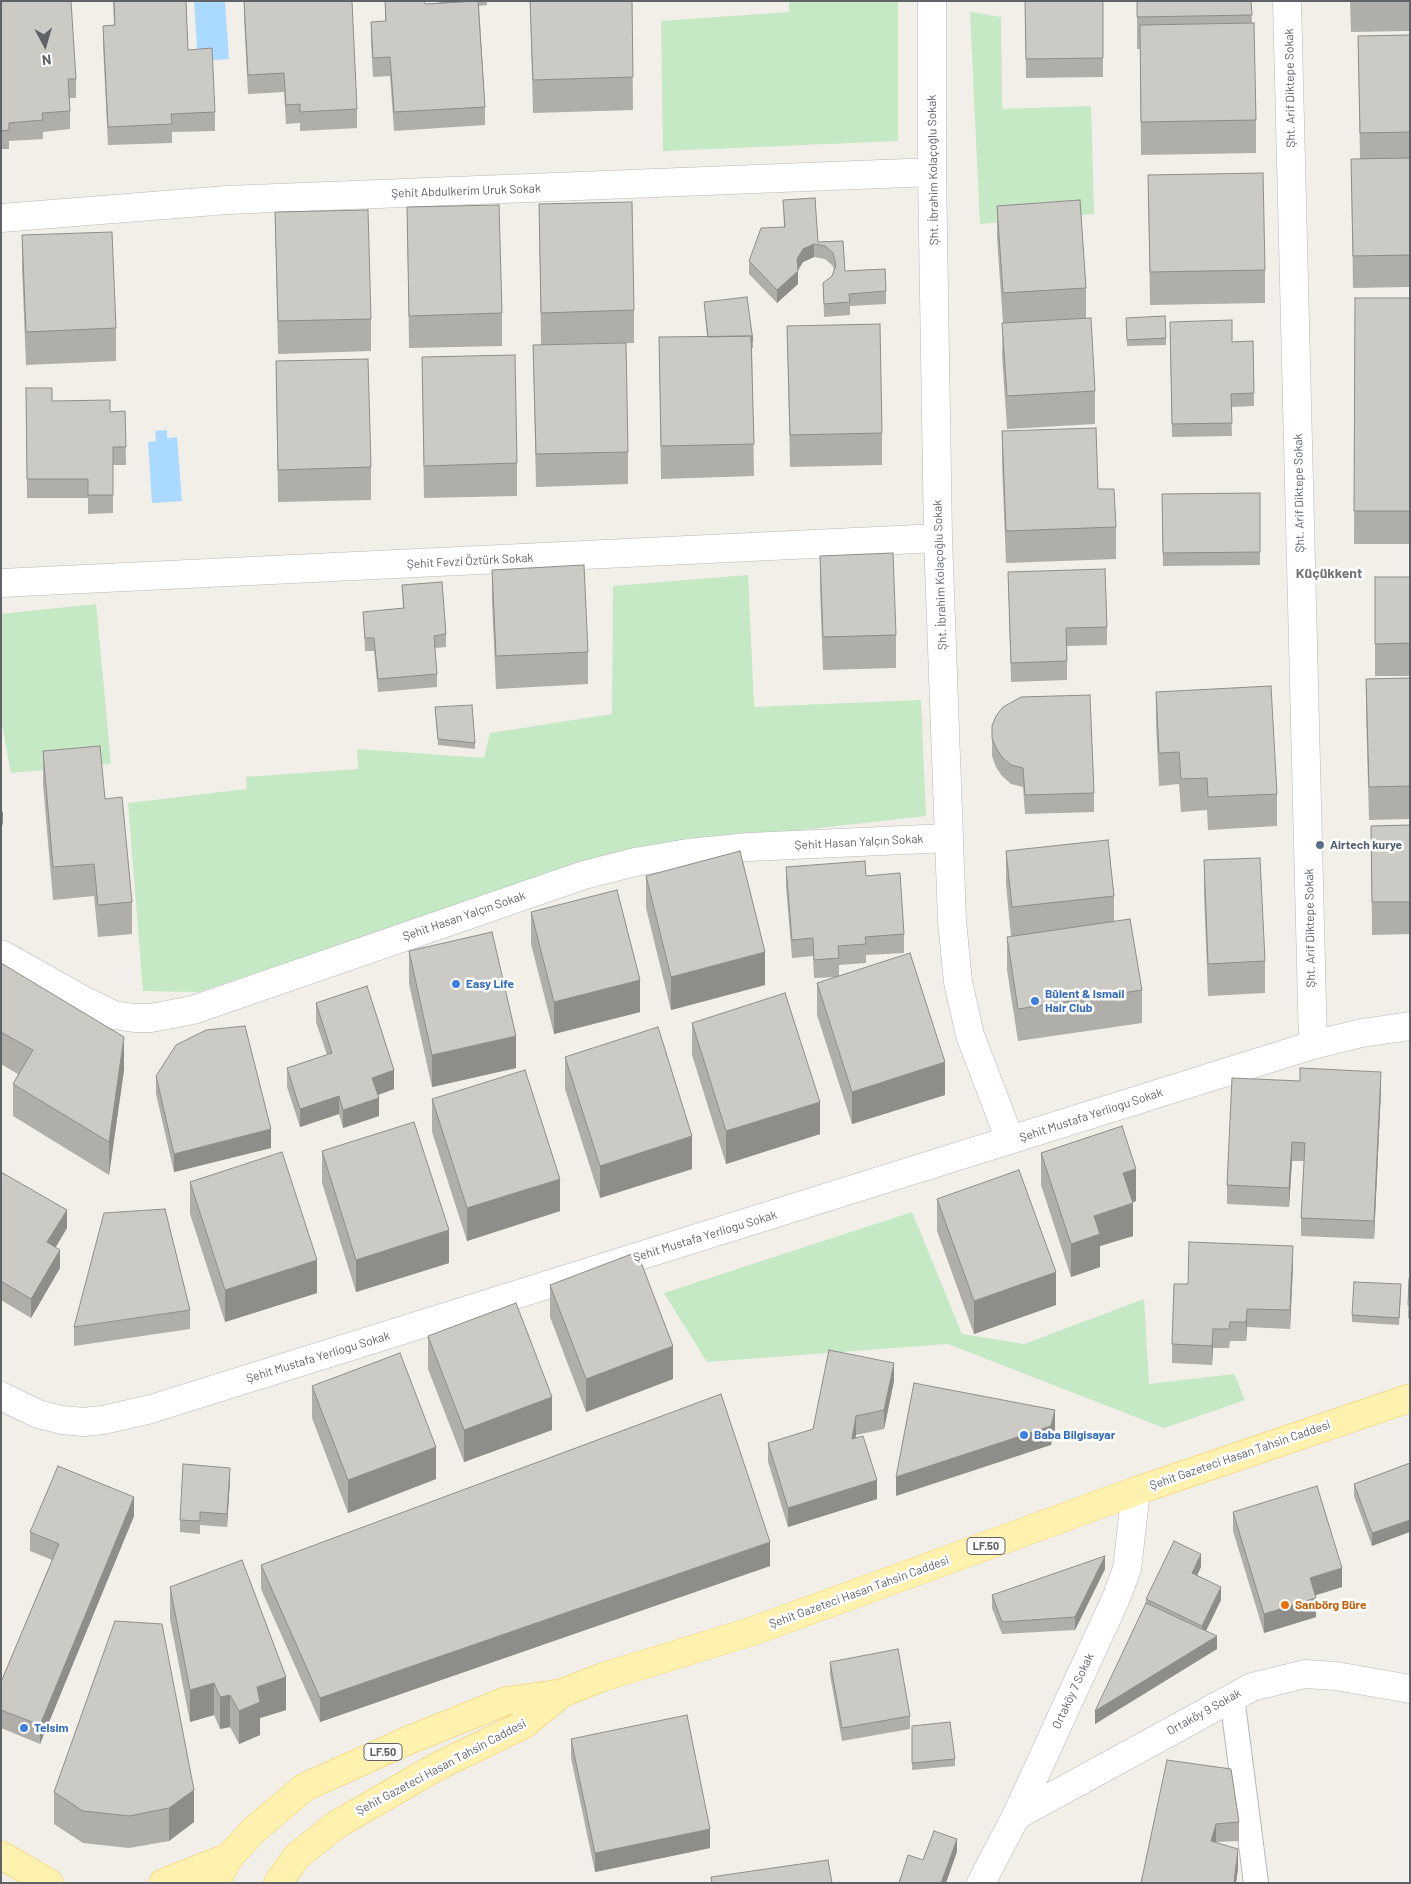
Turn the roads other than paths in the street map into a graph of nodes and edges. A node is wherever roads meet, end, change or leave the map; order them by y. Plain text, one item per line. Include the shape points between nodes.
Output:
1 (932, 1) edge
2 (1287, 1) edge
3 (932, 172) junction
4 (1, 218) edge
5 (938, 538) junction
6 (1, 583) edge
7 (948, 838) junction
8 (1, 954) edge
9 (1410, 1026) edge
10 (1313, 1045) junction
11 (1010, 1140) junction
12 (1, 1396) edge
13 (1410, 1398) edge
14 (1136, 1491) junction
15 (1410, 1689) edge
16 (562, 1694) junction
17 (1232, 1697) junction
18 (1016, 1816) junction
19 (1, 1855) edge
20 (229, 1857) junction
21 (50, 1882) edge
22 (163, 1883) edge
23 (214, 1883) edge
24 (278, 1883) edge
25 (981, 1883) edge
26 (1256, 1883) edge

1 - 3 street, Şht. İbrahim Kolaçoğlu Sokak
2 - 10 street, Şht. Arif Diktepe Sokak
3 - 4 street, Şehit Abdulkerim Uruk Sokak via 227,200
3 - 5 street, Şht. İbrahim Kolaçoğlu Sokak
5 - 6 street, Şehit Fevzi Öztürk Sokak
5 - 7 street, Şht. İbrahim Kolaçoğlu Sokak
7 - 8 street, Şehit Hasan Yalçın Sokak via 749,847 635,862 584,874 193,1010 151,1018 114,1015
7 - 11 street, Şht. İbrahim Kolaçoğlu Sokak via 958,982 970,1035
9 - 10 street, Şehit Mustafa Yerliogu Sokak
10 - 11 street, Şehit Mustafa Yerliogu Sokak
11 - 12 street, Şehit Mustafa Yerliogu Sokak via 151,1409 84,1422 38,1414
13 - 14 main road, Şehit Gazeteci Hasan Tahsin Caddesi / LF.50
14 - 16 main road, Şehit Gazeteci Hasan Tahsin Caddesi / LF.50 via 753,1631 603,1677
14 - 18 street, Ortaköy 7 Sokak via 1127,1569
15 - 17 street, Ortaköy 9 Sokak via 1305,1674 1276,1679
16 - 20 main road, Şehit Gazeteci Hasan Tahsin Caddesi / LF.50 via 506,1701 305,1787 254,1830
16 - 24 main road, Şehit Gazeteci Hasan Tahsin Caddesi / LF.50 via 523,1725 438,1766 336,1825 297,1856
17 - 18 street, Ortaköy 9 Sokak
17 - 26 lane
18 - 25 street, Ortaköy 7 Sokak
19 - 21 main road
20 - 22 main road
20 - 23 main road, Şehit Gazeteci Hasan Tahsin Caddesi / LF.50

